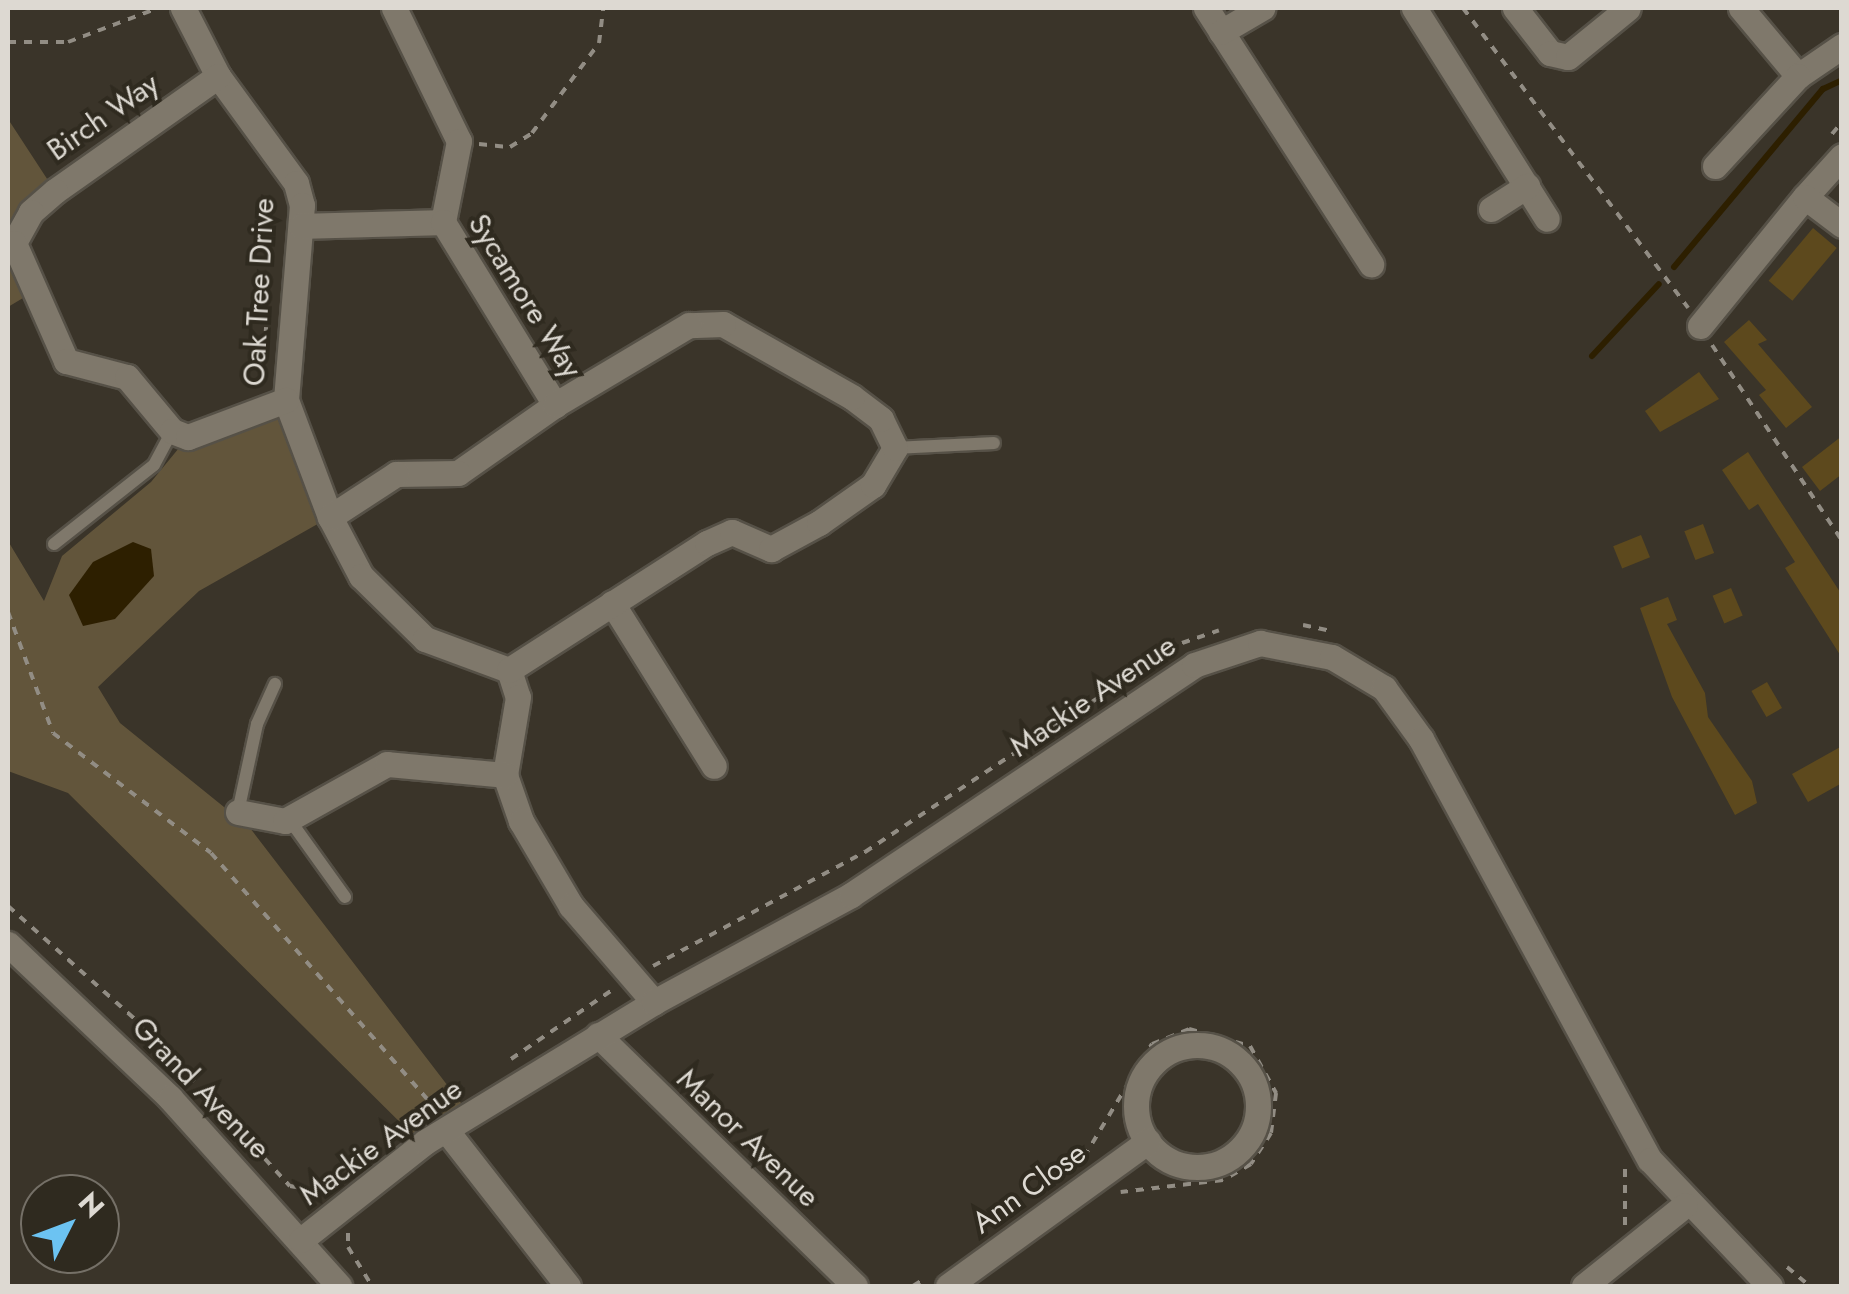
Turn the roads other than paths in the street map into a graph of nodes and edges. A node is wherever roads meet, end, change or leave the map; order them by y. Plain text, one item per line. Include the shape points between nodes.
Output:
1 (182, 8) edge
2 (394, 8) edge
3 (1206, 8) edge
4 (1262, 8) edge
5 (1414, 8) edge
6 (1514, 8) edge
7 (1628, 8) edge
8 (1741, 8) edge
9 (1222, 32) junction
10 (1842, 46) edge
11 (218, 76) junction
12 (1798, 76) junction
13 (1842, 156) edge
14 (1716, 166) dead end
15 (1527, 186) junction
16 (1805, 197) junction
17 (1491, 210) dead end
18 (1547, 218) dead end
19 (442, 222) junction
20 (1842, 225) edge
21 (301, 226) junction
22 (1371, 264) dead end
23 (1700, 326) road end
24 (286, 400) junction
25 (555, 406) junction
26 (172, 432) junction
27 (994, 443) dead end
28 (895, 448) junction
29 (330, 517) junction
30 (54, 544) dead end
31 (612, 603) junction
32 (509, 670) junction
33 (275, 684) dead end
34 (714, 766) dead end
35 (505, 775) junction
36 (238, 812) joint
37 (289, 819) junction
38 (345, 898) dead end
39 (8, 944) edge
40 (654, 1002) junction
41 (598, 1035) junction
42 (436, 1121) junction
43 (1148, 1142) junction
44 (1685, 1204) junction
45 (302, 1240) junction
46 (339, 1286) edge
47 (568, 1286) edge
48 (855, 1286) edge
49 (948, 1286) edge
50 (1584, 1286) edge
51 (1770, 1286) edge

1 - 11 street, Oak Tree Drive
2 - 19 street via 459,141
3 - 9 street
4 - 9 street
5 - 15 street
6 - 7 street via 1550,53 1568,58
8 - 12 street
9 - 22 street
10 - 12 street
11 - 21 street, Oak Tree Drive via 296,183
11 - 26 street, Birch Way via 55,191 31,212 14,243 66,361 128,377
12 - 14 street
13 - 16 street
15 - 17 street
15 - 18 street
16 - 20 street
16 - 23 street
19 - 21 street, Sycamore Way
19 - 25 street, Sycamore Way
21 - 24 street, Oak Tree Drive
24 - 26 street via 188,437
24 - 29 street, Oak Tree Drive
25 - 28 street via 689,324 723,324 852,397 881,419
25 - 29 street, Sycamore Way via 458,473 396,474
26 - 30 lane via 154,464
27 - 28 lane
28 - 31 street via 873,485 772,549 732,532
29 - 32 street, Oak Tree Drive via 360,576 425,639
31 - 32 street
31 - 34 street
32 - 35 street via 518,697
33 - 36 lane via 257,724
35 - 37 street via 387,764
35 - 40 street via 571,906
36 - 37 street
37 - 38 lane
39 - 45 street, Grand Avenue via 170,1098
40 - 41 street, Mackie Avenue
40 - 44 street, Mackie Avenue via 852,895 1194,665 1260,644 1332,657 1384,688 1421,739 1607,1094
41 - 42 street, Mackie Avenue
41 - 48 street, Manor Avenue
42 - 45 street, Mackie Avenue via 332,1202
42 - 47 street
43 - 43 street via 1136,1102 1141,1082 1169,1051 1210,1046 1245,1068 1258,1105 1234,1155 1197,1167
43 - 49 street, Ann Close
44 - 50 street
44 - 51 street, Mackie Avenue
45 - 46 street, Grand Avenue

